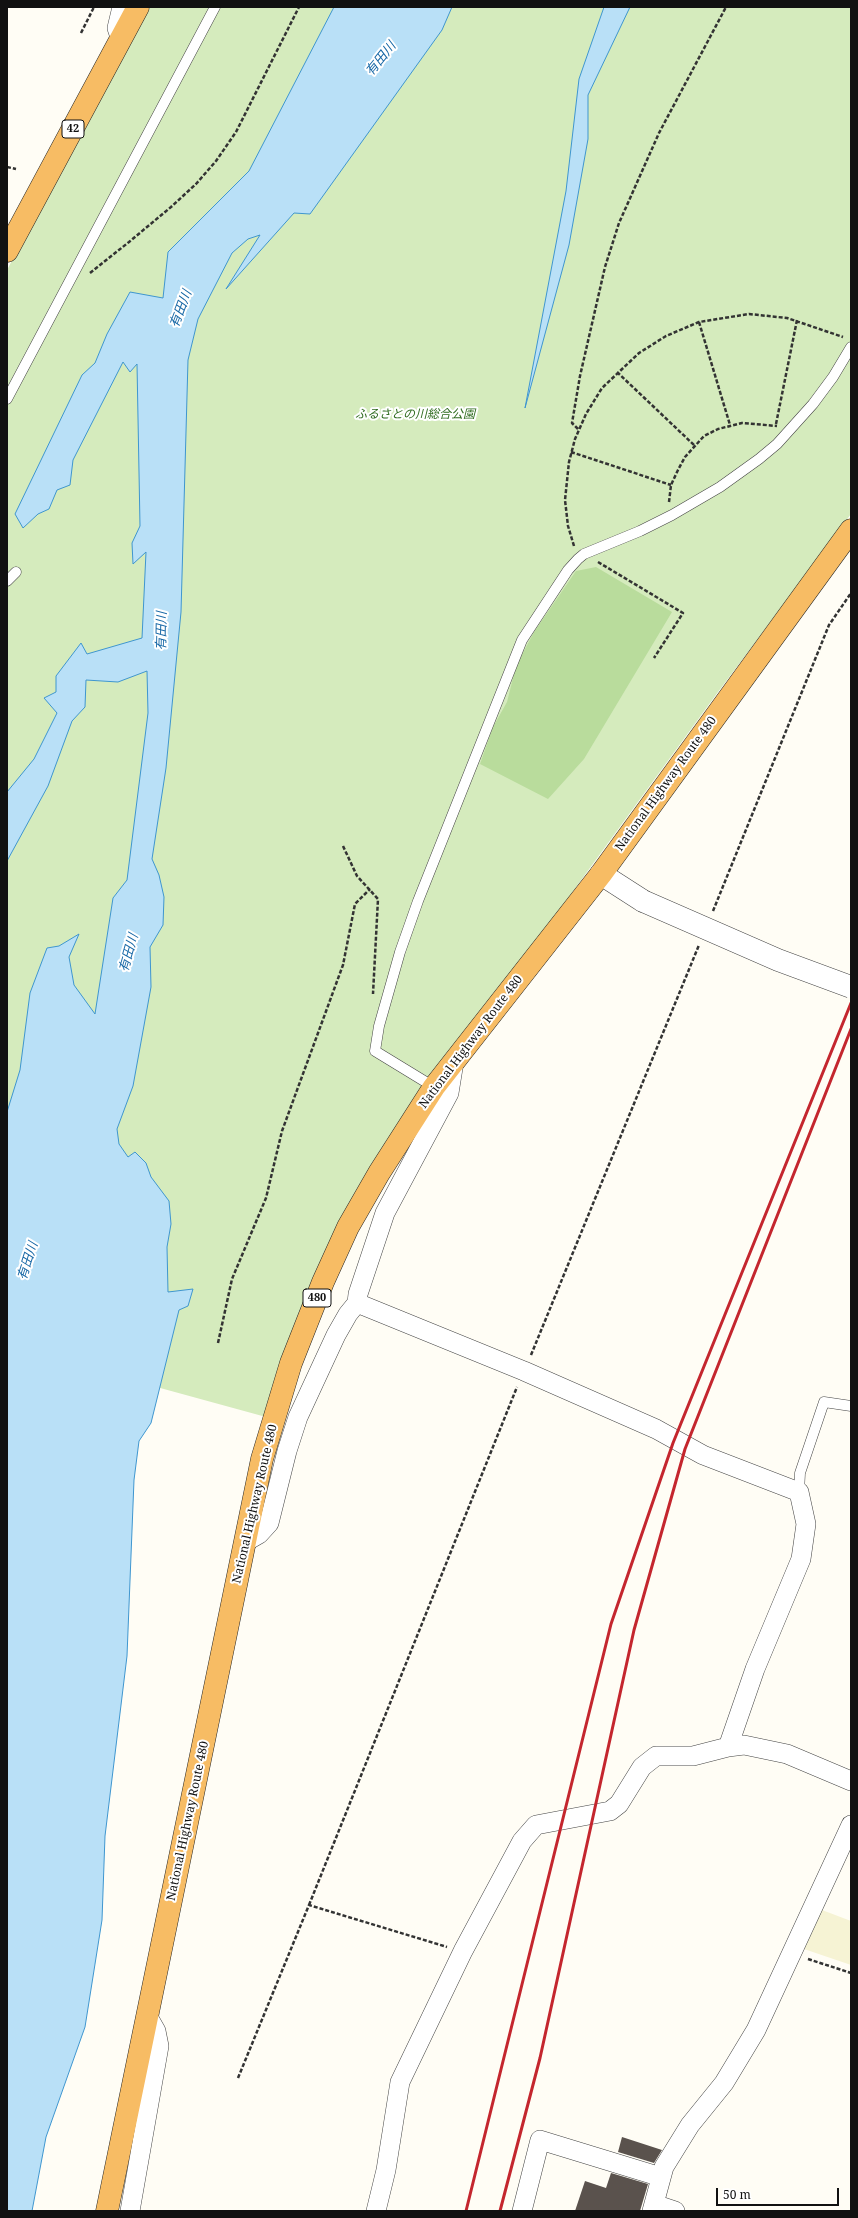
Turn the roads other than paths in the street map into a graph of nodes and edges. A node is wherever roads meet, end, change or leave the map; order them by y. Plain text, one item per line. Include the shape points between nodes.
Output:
1 (122, 7) edge
2 (138, 7) edge
3 (215, 7) edge
4 (121, 40) junction
5 (7, 251) edge
6 (849, 343) edge
7 (7, 399) edge
8 (851, 530) edge
9 (16, 572) dead end
10 (7, 581) edge
11 (601, 874) junction
12 (851, 987) edge
13 (454, 1062) junction
14 (434, 1087) junction
15 (358, 1303) junction
16 (851, 1406) edge
17 (799, 1492) junction
18 (245, 1542) junction
19 (728, 1747) junction
20 (851, 1781) edge
21 (851, 1825) edge
22 (148, 2017) junction
23 (661, 2177) junction
24 (653, 2207) edge
25 (108, 2211) edge
26 (130, 2211) edge
27 (376, 2211) edge
28 (522, 2211) edge
29 (675, 2211) edge

1 - 4 street via 117,28
2 - 4 highway, 42
3 - 7 lane
4 - 5 highway, 42
6 - 14 lane via 820,394 759,459 672,515 584,554 568,570 522,640 400,952 375,1051
8 - 11 highway, National Highway Route 480 / 480
9 - 10 lane
11 - 12 street, bridge via 644,901 778,960
11 - 13 highway, National Highway Route 480 / 480
13 - 14 highway, National Highway Route 480 / 480
13 - 15 street via 449,1093 386,1213 358,1294
14 - 18 highway, National Highway Route 480 / 480 via 348,1227 306,1323 262,1459
15 - 17 street via 524,1371 656,1429 703,1455
15 - 18 street via 339,1330 298,1417 269,1523 259,1534
16 - 17 lane via 824,1402 800,1473
17 - 19 street via 806,1524 801,1559 755,1669
18 - 22 highway, National Highway Route 480 / 480
19 - 20 street via 744,1745 775,1751
19 - 27 street via 693,1756 656,1756 642,1767 619,1804 610,1811 536,1825 522,1841 463,1951 400,2082 386,2170
21 - 23 street via 756,2030 724,2083 690,2126 664,2167
22 - 25 highway, National Highway Route 480 / 480
22 - 26 street via 156,2031 159,2046
23 - 24 street
23 - 28 street via 540,2140
24 - 29 street

